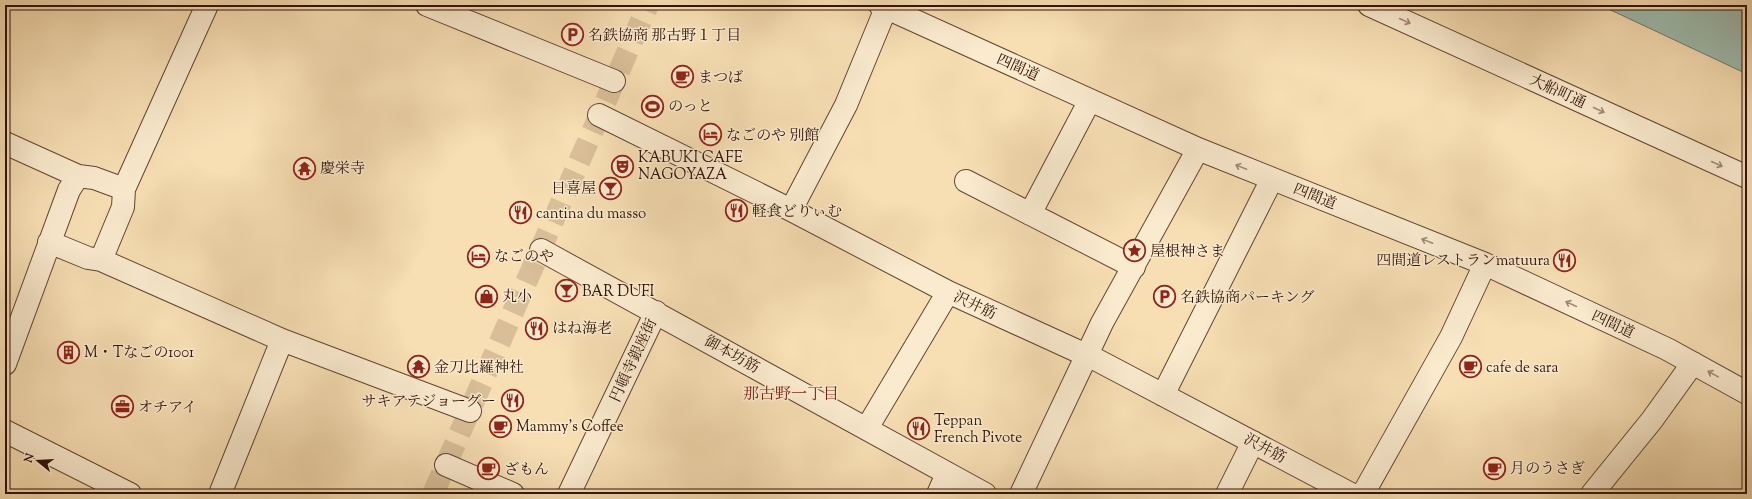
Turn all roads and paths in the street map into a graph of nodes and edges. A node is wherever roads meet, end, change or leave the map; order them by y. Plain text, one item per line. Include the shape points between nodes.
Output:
1 (207, 5) edge
2 (427, 5) edge
3 (1369, 5) edge
4 (883, 6) edge
5 (614, 81) dead end
6 (1090, 100) junction
7 (599, 115) dead end
8 (5, 142) edge
9 (1198, 149) junction
10 (78, 176) junction
11 (1747, 178) edge
12 (1272, 179) junction
13 (966, 181) dead end
14 (124, 190) junction
15 (791, 210) junction
16 (1030, 214) junction
17 (49, 242) junction
18 (541, 250) dead end
19 (101, 260) junction
20 (1485, 264) junction
21 (1134, 267) junction
22 (948, 292) junction
23 (656, 312) junction
24 (282, 340) junction
25 (1086, 356) junction
26 (1693, 363) junction
27 (5, 364) edge
28 (1747, 394) edge
29 (1163, 395) junction
30 (470, 411) dead end
31 (867, 428) junction
32 (5, 431) edge
33 (1253, 442) junction
34 (446, 465) dead end
35 (947, 474) junction
36 (130, 494) edge
37 (220, 494) edge
38 (512, 494) edge
39 (570, 494) edge
40 (938, 494) edge
41 (985, 494) edge
42 (1021, 494) edge
43 (1227, 494) edge
44 (1351, 494) edge
45 (1363, 494) edge
46 (1592, 494) edge

1 - 14 street
2 - 5 street
3 -> 11 street, 大船町通
4 - 6 street, 四間道
4 - 15 street via 846,105
6 - 9 street, 四間道
6 - 16 street
7 - 15 street, 沢井筋
8 - 10 street
12 -> 9 street, 四間道
9 - 21 street
10 - 14 street via 94,178
10 - 17 street via 69,190
20 -> 12 street, 四間道
12 - 29 street
13 - 16 street
14 - 19 street via 123,207
15 - 22 street, 沢井筋
16 - 21 street
17 - 19 street via 88,258
17 - 27 street
18 - 23 street, 御本坊筋
19 - 24 street
26 -> 20 street, 四間道
20 - 45 street via 1451,337
21 - 25 street
22 - 25 street, 沢井筋
22 - 31 street
23 - 31 street, 御本坊筋
23 - 39 street, 円頓寺銀座街
24 - 30 street
24 - 37 street
25 - 29 street, 沢井筋
25 - 42 street
28 -> 26 street, 四間道
26 - 46 street via 1652,420
29 - 33 street, 沢井筋
31 - 35 street, 御本坊筋
32 - 36 street
33 - 43 street
33 - 44 street, 沢井筋
34 - 38 street
35 - 40 street
35 - 41 street, 御本坊筋

